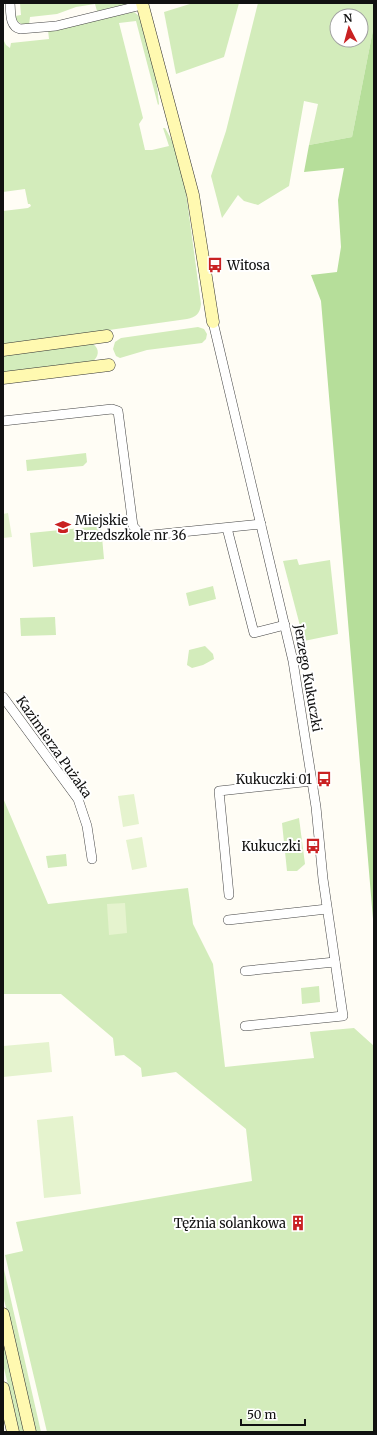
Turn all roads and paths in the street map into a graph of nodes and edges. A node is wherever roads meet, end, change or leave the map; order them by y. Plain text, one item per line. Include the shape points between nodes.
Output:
1 (10, 3) edge
2 (142, 4) edge
3 (213, 322) joint
4 (107, 336) dead end
5 (3, 350) edge
6 (109, 365) dead end
7 (3, 378) edge
8 (3, 421) edge
9 (261, 524) junction
10 (227, 528) junction
11 (285, 624) junction
12 (3, 697) edge
13 (312, 782) junction
14 (92, 859) dead end
15 (229, 895) dead end
16 (328, 908) junction
17 (228, 920) dead end
18 (335, 962) junction
19 (245, 972) dead end
20 (245, 1026) dead end
21 (3, 1314) edge
22 (3, 1388) edge
23 (13, 1432) edge
24 (30, 1432) edge

1 - 2 street via 13,24 20,29 56,26
2 - 3 street via 193,195
3 - 9 street, Jerzego Kukuczki
4 - 5 street
6 - 7 street
8 - 10 street via 112,409 118,411 133,526 142,536
9 - 10 street
9 - 11 street, Jerzego Kukuczki
10 - 11 street via 254,633
11 - 13 street, Jerzego Kukuczki
12 - 14 street, Kazimierza Pużaka via 78,799 87,826
13 - 15 street via 219,791
13 - 16 street, Jerzego Kukuczki
16 - 17 street
16 - 18 street, Jerzego Kukuczki
18 - 19 street
18 - 20 street, Jerzego Kukuczki via 343,1016
21 - 24 street
22 - 23 street

